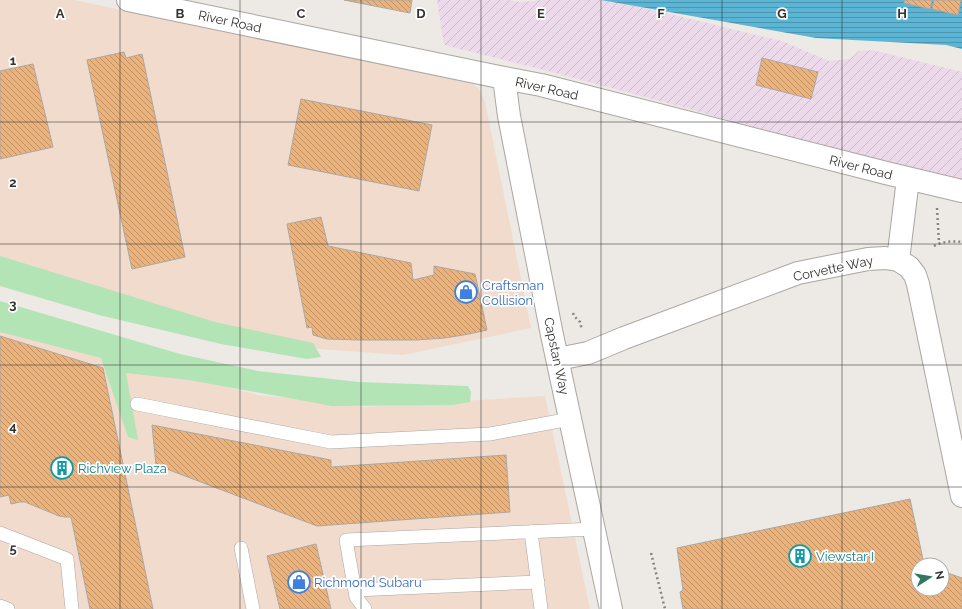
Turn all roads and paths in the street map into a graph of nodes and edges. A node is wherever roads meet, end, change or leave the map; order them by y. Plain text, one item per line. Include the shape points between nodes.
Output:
1 (128, 0) edge
2 (504, 78) junction
3 (908, 179) junction
4 (937, 185) junction
5 (962, 191) edge
6 (962, 242) edge
7 (939, 243) junction
8 (934, 246) dead end
9 (898, 260) junction
10 (572, 309) dead end
11 (582, 330) dead end
12 (558, 359) junction
13 (137, 404) dead end
14 (570, 419) junction
15 (962, 496) edge
16 (594, 529) junction
17 (531, 532) junction
18 (0, 533) edge
19 (241, 548) dead end
20 (651, 552) dead end
21 (538, 582) junction
22 (355, 590) junction
23 (0, 606) edge
24 (8, 609) edge
25 (72, 609) edge
26 (253, 609) edge
27 (365, 609) edge
28 (541, 609) edge
29 (611, 609) edge
30 (665, 609) edge

1 - 2 street, River Road
2 - 3 street, River Road via 541,85
2 - 12 street, Capstan Way via 509,116
3 - 4 street, River Road
3 - 9 street
4 - 5 street, River Road
4 - 7 path
6 - 7 path
7 - 8 path
9 - 12 street, Corvette Way via 868,259 798,273 588,353
9 - 15 street via 909,267 918,284
10 - 11 path
12 - 14 street, Capstan Way
13 - 14 lane via 331,442 490,434
14 - 16 street, Capstan Way
16 - 17 lane
16 - 29 street, Capstan Way
17 - 21 lane
17 - 22 lane via 346,540
18 - 25 lane via 67,559
19 - 26 lane
20 - 30 path
21 - 22 lane
21 - 28 lane
22 - 27 lane via 356,597
23 - 24 lane

